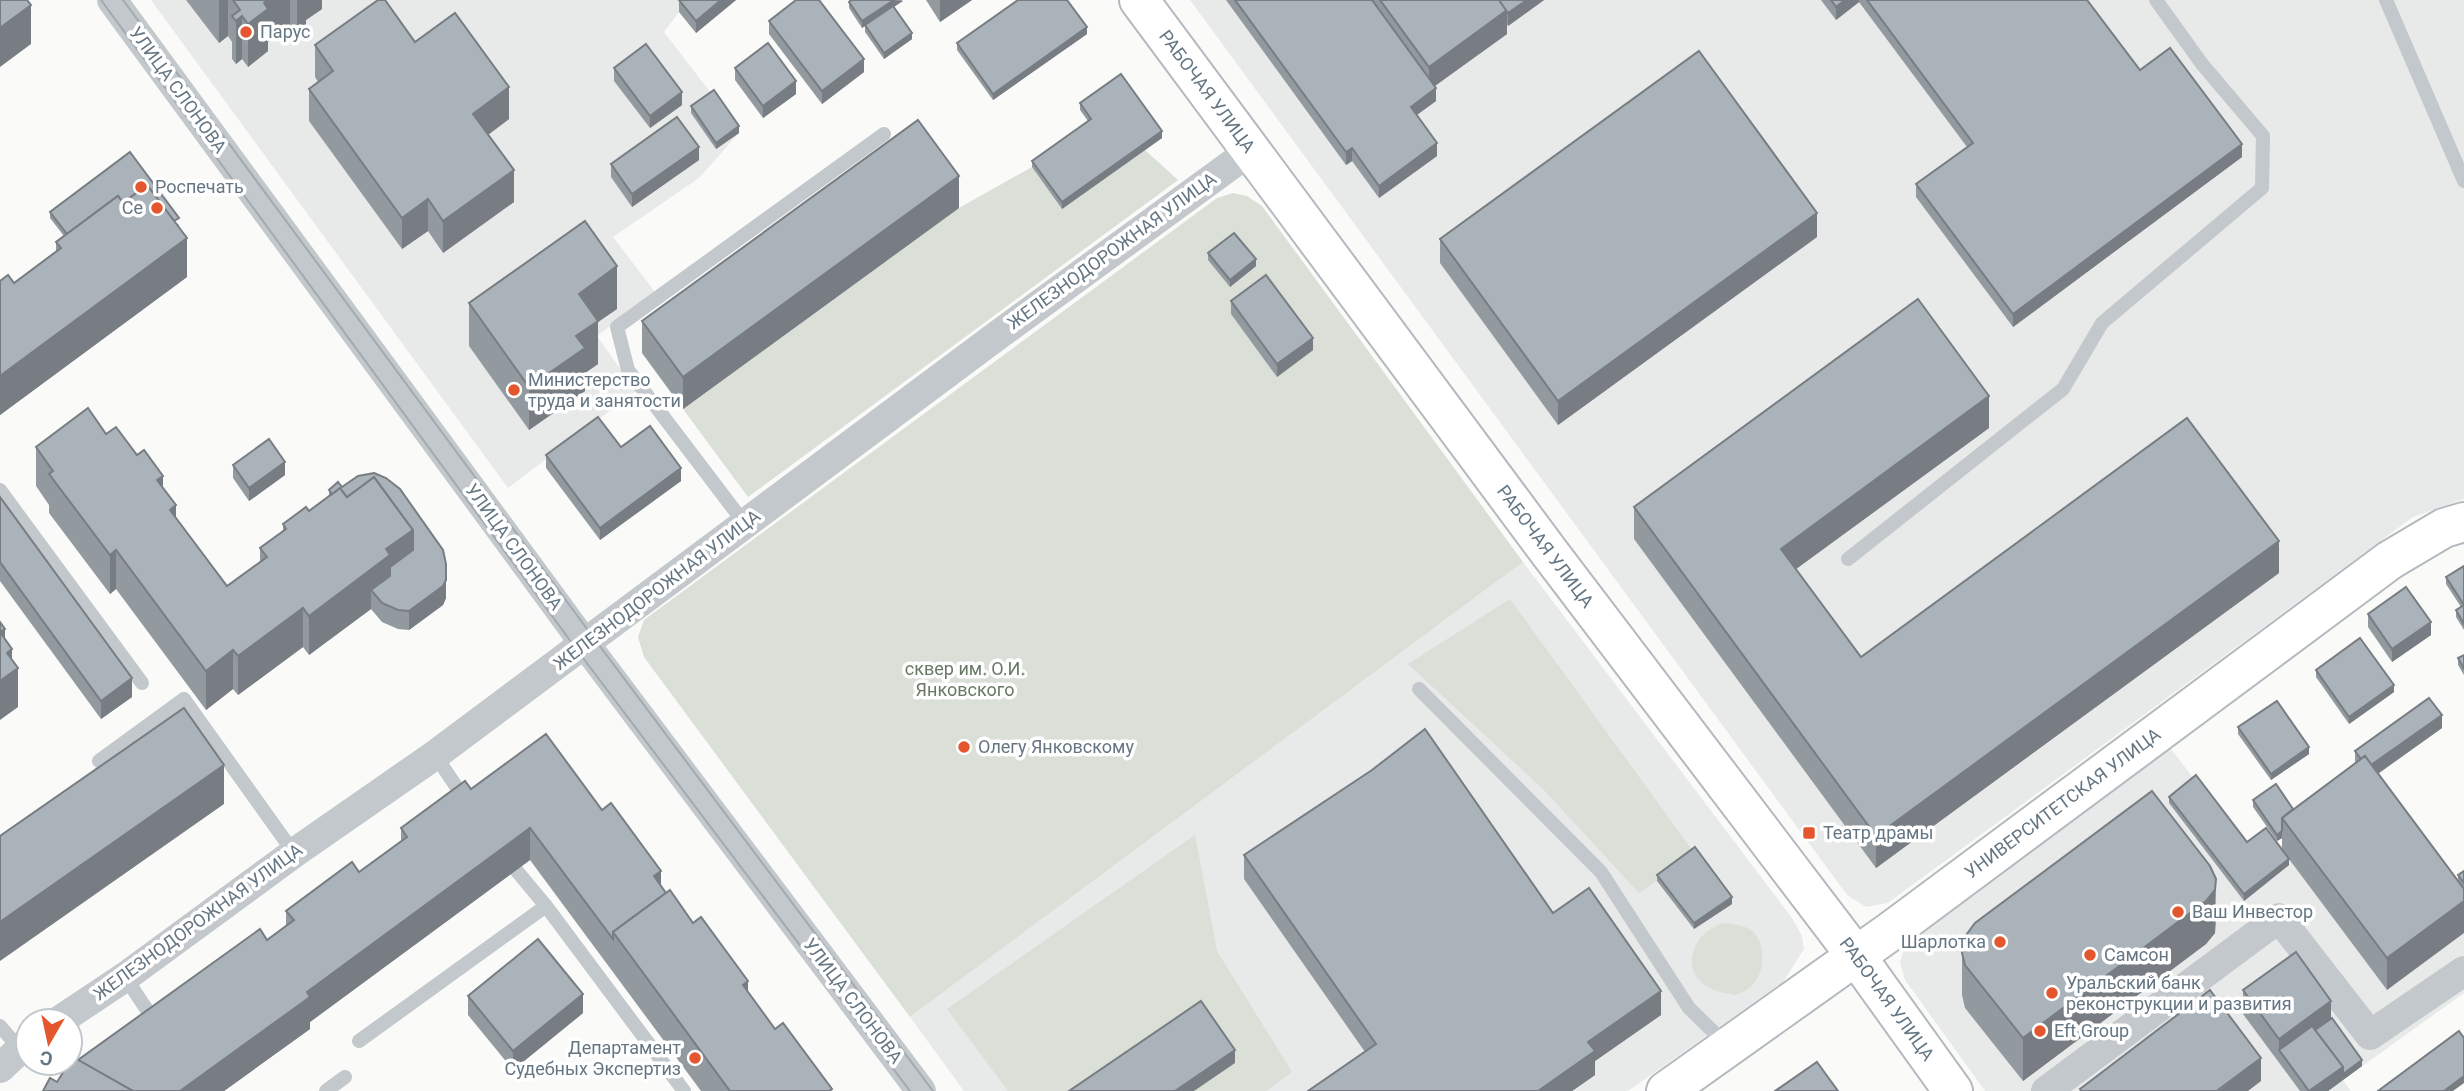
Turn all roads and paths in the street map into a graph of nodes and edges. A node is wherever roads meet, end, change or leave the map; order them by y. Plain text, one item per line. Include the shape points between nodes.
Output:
1 (112, 0) edge
2 (1139, 0) edge
3 (2156, 0) edge
4 (2386, 0) edge
5 (884, 134) dead end
6 (1250, 151) junction
7 (2464, 181) edge
8 (0, 490) edge
9 (2464, 522) edge
10 (745, 524) junction
11 (1849, 559) dead end
12 (585, 644) junction
13 (142, 683) dead end
14 (1419, 689) dead end
15 (435, 755) junction
16 (99, 761) dead end
17 (477, 817) edge
18 (294, 853) junction
19 (516, 870) edge
20 (546, 906) junction
21 (1856, 956) junction
22 (2464, 971) edge
23 (125, 977) junction
24 (80, 1007) edge
25 (161, 1032) edge
26 (359, 1041) dead end
27 (1728, 1047) junction
28 (345, 1077) dead end
29 (326, 1091) edge
30 (684, 1091) edge
31 (921, 1091) edge
32 (1666, 1091) edge
33 (1953, 1091) edge
34 (2046, 1091) edge

1 - 12 street, УЛИЦА СЛОНОВА
2 - 6 main road, РАБОЧАЯ УЛИЦА
3 - 11 lane via 2202,64 2263,135 2262,188 2102,323 2063,388
4 - 7 lane
5 - 10 lane via 617,327 628,370
6 - 10 street, ЖЕЛЕЗНОДОРОЖНАЯ УЛИЦА
6 - 21 main road, РАБОЧАЯ УЛИЦА
8 - 13 lane
9 - 21 main road, УНИВЕРСИТЕТСКАЯ УЛИЦА via 2444,528 2390,560
10 - 12 street, ЖЕЛЕЗНОДОРОЖНАЯ УЛИЦА
12 - 15 street, ЖЕЛЕЗНОДОРОЖНАЯ УЛИЦА
12 - 31 street, УЛИЦА СЛОНОВА
14 - 27 lane via 1601,872 1689,1008
15 - 17 lane
15 - 18 street, ЖЕЛЕЗНОДОРОЖНАЯ УЛИЦА
16 - 18 lane via 184,699
18 - 23 street, ЖЕЛЕЗНОДОРОЖНАЯ УЛИЦА
19 - 20 lane
20 - 26 lane
20 - 30 lane
21 - 27 main road, УНИВЕРСИТЕТСКАЯ УЛИЦА
21 - 33 main road, РАБОЧАЯ УЛИЦА
22 - 34 street via 2370,1035 2279,918
23 - 24 street, ЖЕЛЕЗНОДОРОЖНАЯ УЛИЦА
23 - 25 lane
27 - 32 main road, УНИВЕРСИТЕТСКАЯ УЛИЦА
28 - 29 lane

